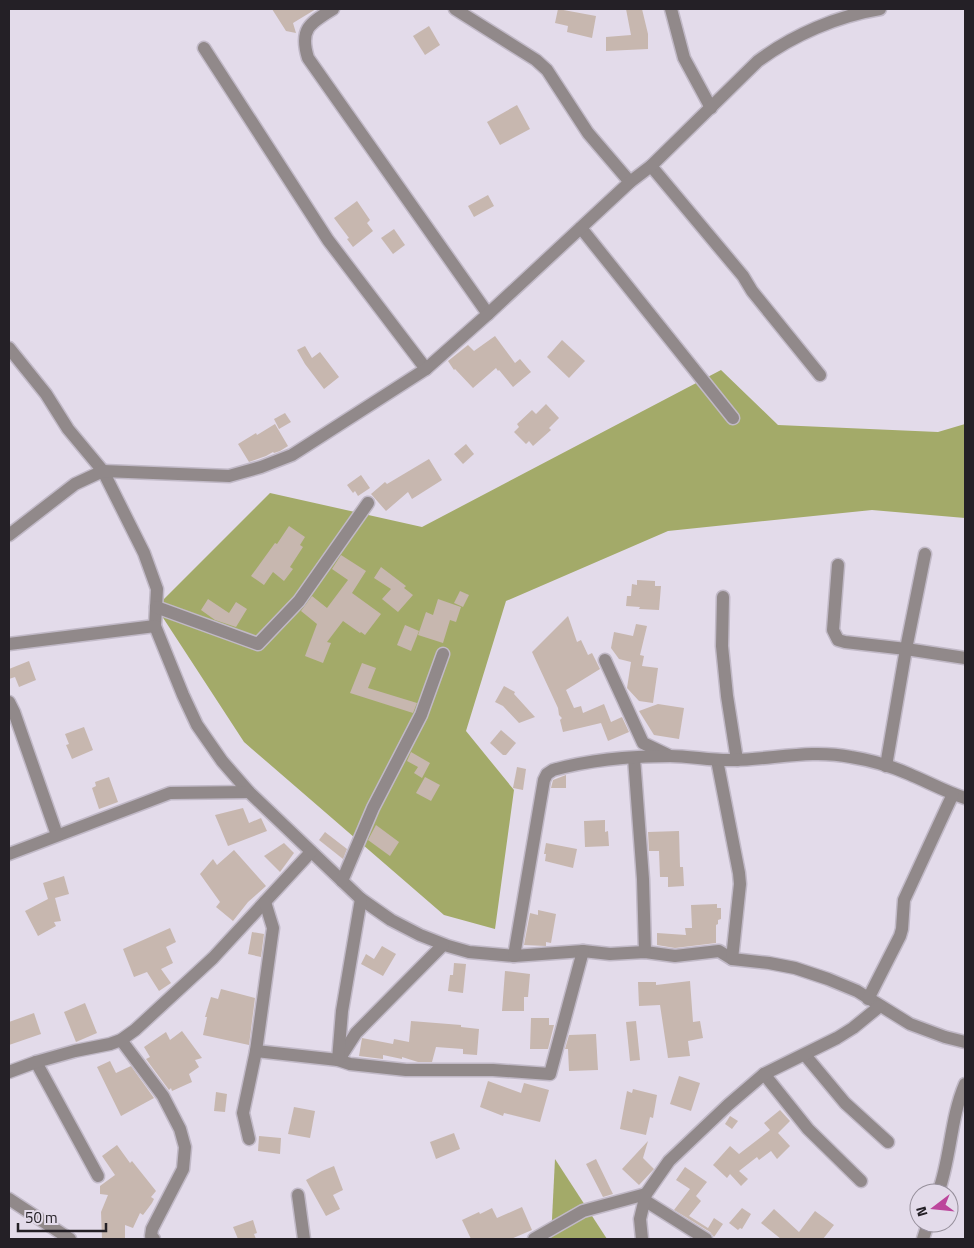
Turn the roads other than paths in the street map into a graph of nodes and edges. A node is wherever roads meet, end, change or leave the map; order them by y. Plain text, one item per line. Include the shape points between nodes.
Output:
1 (334, 9) edge
2 (455, 9) edge
3 (671, 9) edge
4 (880, 9) edge
5 (204, 48) dead end
6 (711, 108) junction
7 (651, 166) junction
8 (630, 182) junction
9 (580, 228) junction
10 (488, 314) junction
11 (9, 348) edge
12 (426, 369) junction
13 (820, 375) dead end
14 (733, 418) dead end
15 (103, 471) junction
16 (368, 503) dead end
17 (9, 535) edge
18 (925, 554) dead end
19 (838, 565) dead end
20 (724, 598) dead end
21 (156, 607) junction
22 (155, 626) junction
23 (9, 644) edge
24 (906, 649) junction
25 (443, 654) dead end
26 (965, 658) edge
27 (605, 660) dead end
28 (9, 702) edge
29 (671, 756) junction
30 (634, 758) junction
31 (717, 760) junction
32 (737, 760) junction
33 (886, 766) junction
34 (249, 792) junction
35 (959, 796) edge
36 (57, 835) junction
37 (311, 852) junction
38 (9, 854) edge
39 (342, 882) junction
40 (360, 900) junction
41 (265, 902) junction
42 (443, 944) junction
43 (583, 951) junction
44 (645, 952) junction
45 (514, 956) junction
46 (732, 959) junction
47 (868, 998) junction
48 (880, 1006) junction
49 (121, 1040) junction
50 (965, 1042) edge
51 (256, 1051) junction
52 (805, 1055) junction
53 (338, 1060) junction
54 (36, 1062) junction
55 (9, 1072) edge
56 (764, 1074) junction
57 (965, 1084) edge
58 (249, 1139) dead end
59 (888, 1142) dead end
60 (98, 1176) dead end
61 (861, 1181) dead end
62 (941, 1183) edge
63 (298, 1196) dead end
64 (645, 1197) junction
65 (9, 1199) edge
66 (70, 1239) edge
67 (154, 1239) edge
68 (304, 1239) edge
69 (534, 1239) edge
70 (642, 1239) edge
71 (706, 1239) edge

1 - 10 street via 306,29 304,44 308,58
2 - 8 street via 547,70 588,133
3 - 6 street via 684,58
4 - 6 street via 816,28 774,50
5 - 12 street via 328,240
6 - 7 street
7 - 8 street
7 - 13 street
8 - 9 street
9 - 10 street
9 - 14 street
10 - 12 street
11 - 15 street
12 - 15 street via 292,455 261,467 229,476
15 - 17 street via 75,484
15 - 21 street via 144,553 157,588
16 - 21 street via 299,601 258,644
18 - 24 street
19 - 24 street via 833,630 838,640
20 - 32 street via 722,646
21 - 22 street
22 - 23 street
22 - 34 street via 197,725
24 - 26 street
24 - 33 street
25 - 39 street via 421,715 373,808
27 - 29 street via 643,743
28 - 36 street
29 - 30 street
29 - 31 street
30 - 44 street
30 - 45 street via 560,768 547,774
31 - 32 street
31 - 46 street via 740,878
32 - 33 street via 811,753 850,756
33 - 35 street
34 - 36 street via 170,793
34 - 37 street
35 - 47 street via 904,900 900,936
36 - 38 street
37 - 39 street
37 - 41 street
39 - 40 street
40 - 42 street via 391,920
40 - 53 street via 342,1011
41 - 49 street via 213,958 136,1030
41 - 51 street via 273,928
42 - 45 street via 469,952
42 - 53 street via 356,1033
43 - 44 street via 610,954
43 - 45 street
43 - 53 street via 550,1074 406,1070
44 - 46 street via 675,956 719,951
46 - 47 street via 795,968 836,982
47 - 48 street
48 - 50 street via 910,1024
48 - 52 street via 845,1033
49 - 54 street
49 - 67 street via 163,1096 180,1129 185,1147 182,1169 152,1229
51 - 53 street
51 - 58 street via 243,1113
52 - 56 street
52 - 59 street via 845,1103
54 - 55 street
54 - 60 street
56 - 61 street via 808,1129
56 - 64 street via 670,1160
57 - 62 street
63 - 68 street
64 - 69 street via 583,1211
64 - 70 street via 640,1219
64 - 71 street
65 - 66 street

